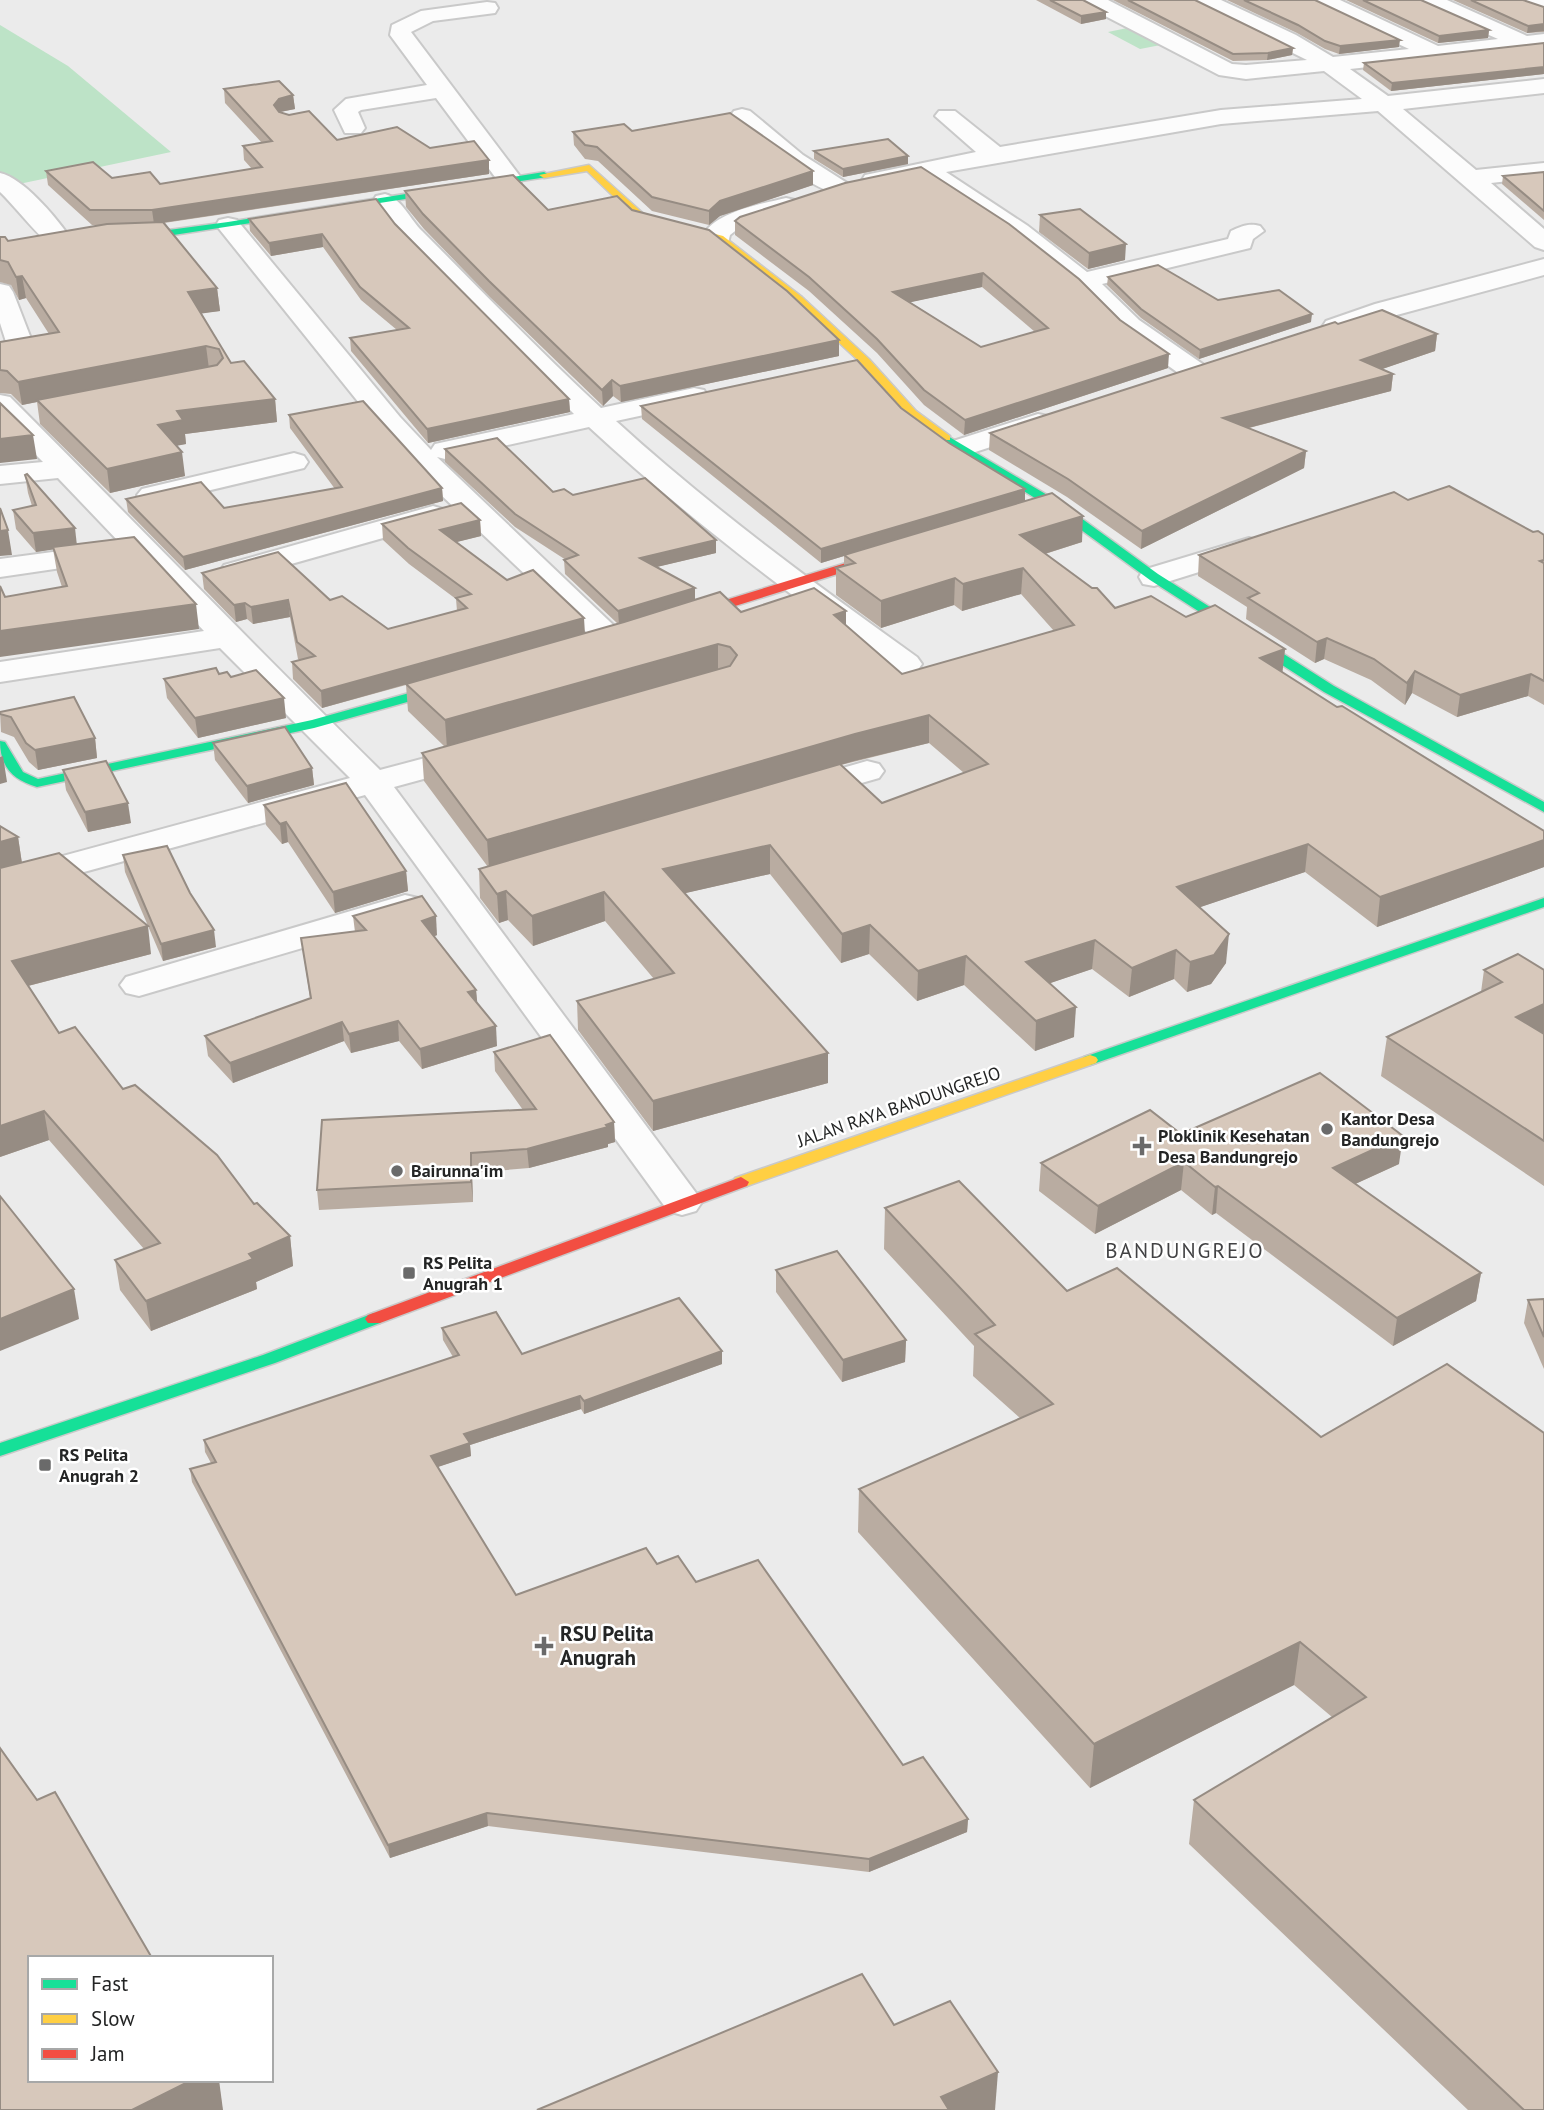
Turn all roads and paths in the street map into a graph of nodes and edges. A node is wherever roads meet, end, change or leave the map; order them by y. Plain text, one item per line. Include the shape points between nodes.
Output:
1 (1092, 0) edge
2 (1204, 0) edge
3 (1323, 0) edge
4 (1429, 0) edge
5 (1531, 0) edge
6 (1544, 6) edge
7 (487, 8) dead end
8 (1534, 42) edge
9 (1435, 53) junction
10 (1328, 64) junction
11 (1544, 86) edge
12 (441, 90) junction
13 (1382, 104) junction
14 (741, 116) dead end
15 (947, 117) dead end
16 (341, 118) dead end
17 (995, 155) junction
18 (924, 169) junction
19 (1544, 170) edge
20 (1469, 178) junction
21 (510, 180) junction
22 (1, 183) edge
23 (838, 188) junction
24 (385, 201) junction
25 (228, 225) junction
26 (1251, 232) dead end
27 (103, 234) edge
28 (52, 238) edge
29 (719, 238) junction
30 (1544, 242) edge
31 (1544, 267) edge
32 (1083, 281) junction
33 (0, 292) edge
34 (1305, 337) edge
35 (0, 355) edge
36 (1194, 372) edge
37 (716, 391) edge
38 (18, 411) edge
39 (1066, 412) edge
40 (594, 416) junction
41 (960, 448) junction
42 (422, 455) junction
43 (294, 462) dead end
44 (66, 469) junction
45 (0, 475) edge
46 (469, 505) junction
47 (1055, 505) junction
48 (103, 506) junction
49 (1029, 513) edge
50 (1273, 539) edge
51 (145, 549) junction
52 (898, 551) edge
53 (0, 568) edge
54 (1154, 578) junction
55 (793, 582) junction
56 (179, 584) junction
57 (666, 623) edge
58 (227, 637) junction
59 (613, 640) edge
60 (906, 664) dead end
61 (0, 672) edge
62 (470, 680) edge
63 (314, 724) junction
64 (0, 745) edge
65 (508, 745) edge
66 (867, 771) dead end
67 (373, 782) junction
68 (774, 799) edge
69 (1544, 808) edge
70 (0, 884) edge
71 (467, 888) junction
72 (1544, 902) edge
73 (139, 985) dead end
74 (682, 1202) junction
75 (0, 1450) edge

1 - 10 street via 1227,70
2 - 10 street
3 - 9 street
4 - 8 street
5 - 6 street
7 - 12 street via 417,20 400,30
8 - 9 street
9 - 10 street
10 - 13 street
11 - 13 street
12 - 16 street via 354,104
12 - 21 street
13 - 17 street via 1222,117
13 - 20 street
14 - 23 street
15 - 17 street
17 - 18 street
18 - 23 street
18 - 32 street via 1019,231
19 - 20 street
20 - 30 street
21 - 24 street
21 - 29 street via 587,168 642,218
22 - 28 street via 26,202
23 - 29 street via 730,223 717,233
24 - 25 street
24 - 40 street via 407,230
25 - 27 street via 154,235
25 - 42 street
26 - 32 street via 1240,236 1241,243
29 - 41 street via 798,299 851,363
31 - 34 street via 1384,310
32 - 36 street via 1129,326
33 - 35 street via 22,349
37 - 40 street
38 - 44 street
39 - 41 street
40 - 42 street
40 - 55 street via 649,467
41 - 47 street
42 - 46 street
43 - 48 street
44 - 45 street
44 - 48 street
46 - 56 street
46 - 59 street
47 - 49 street
47 - 54 street
48 - 51 street
50 - 54 street
51 - 53 street
51 - 56 street
52 - 55 street
54 - 69 street via 1369,712
55 - 57 street
55 - 60 street
56 - 58 street
58 - 61 street
58 - 63 street
62 - 63 street
63 - 64 street via 37,783 18,776
63 - 67 street
65 - 67 street
66 - 68 street
67 - 70 street
67 - 71 street
71 - 73 street
71 - 74 street
72 - 74 street, JALAN RAYA BANDUNGREJO
74 - 75 street, JALAN RAYA BANDUNGREJO via 270,1359

